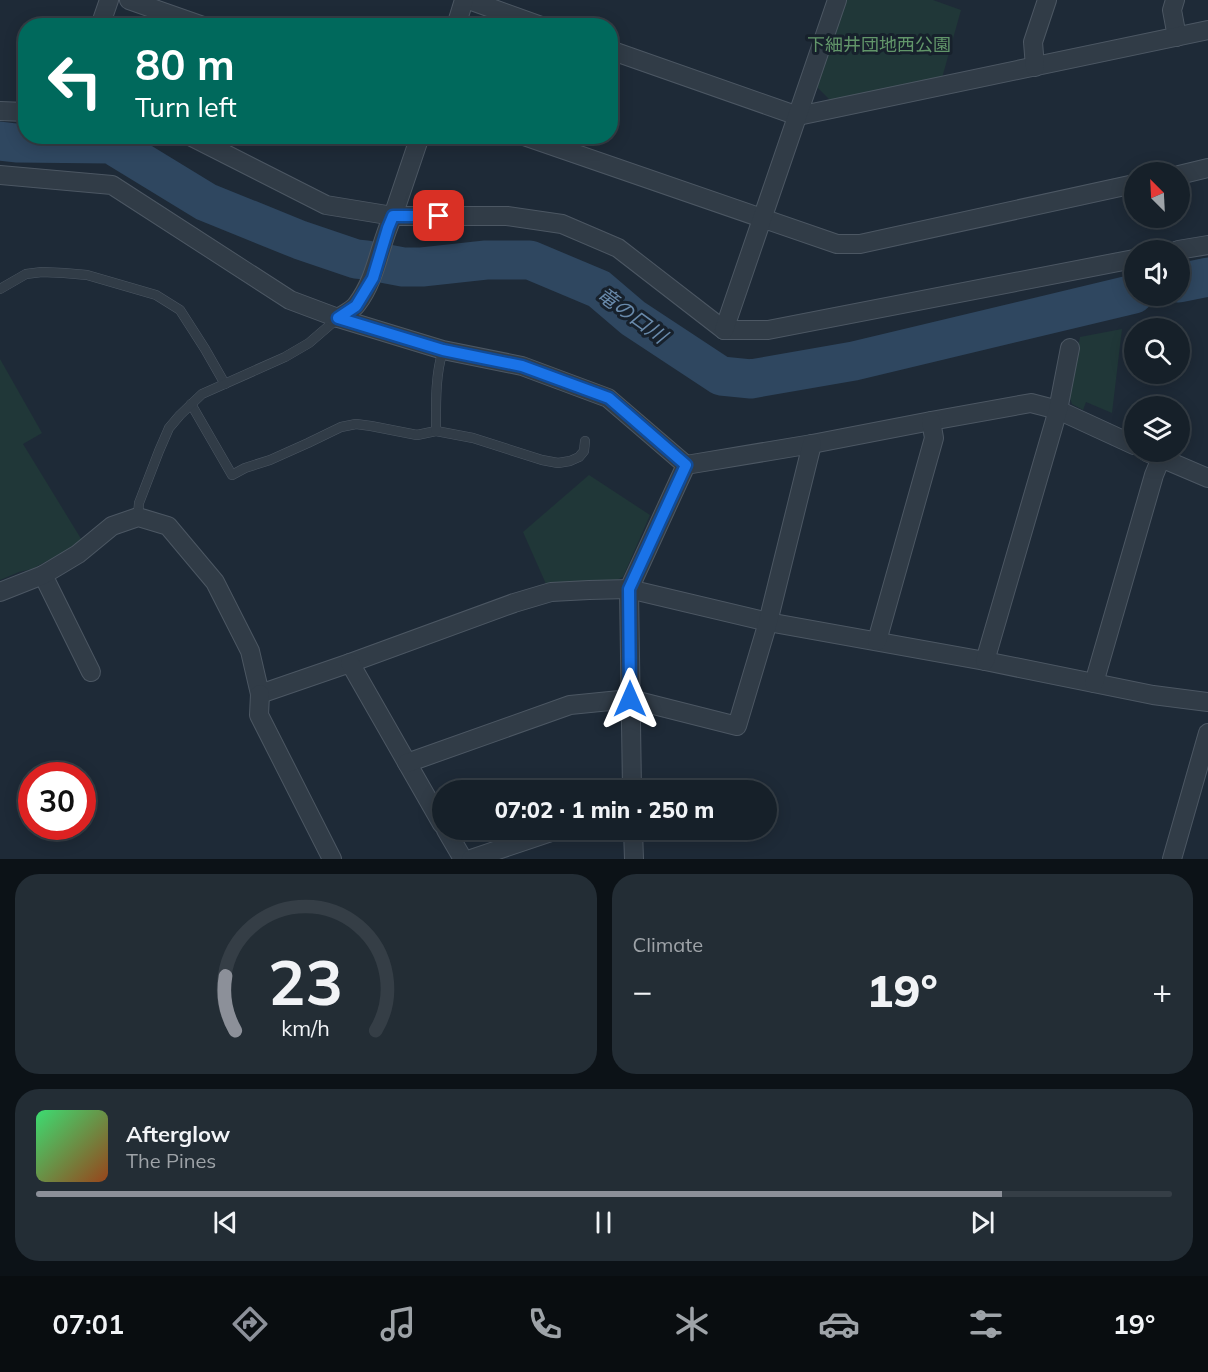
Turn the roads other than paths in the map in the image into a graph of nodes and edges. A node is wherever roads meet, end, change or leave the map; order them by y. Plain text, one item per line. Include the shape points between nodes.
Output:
1 (109, 0) edge
2 (129, 0) edge
3 (464, 0) edge
4 (469, 0) edge
5 (837, 0) edge
6 (1047, 0) edge
7 (1175, 0) edge
8 (103, 18) edge
9 (180, 18) edge
10 (458, 18) edge
11 (520, 18) edge
12 (1208, 30) edge
13 (1177, 37) junction
14 (618, 53) edge
15 (1035, 67) junction
16 (0, 111) edge
17 (18, 112) edge
18 (798, 116) junction
19 (206, 144) edge
20 (417, 144) edge
21 (547, 144) edge
22 (1208, 168) edge
23 (1190, 172) edge
24 (0, 175) edge
25 (1124, 186) edge
26 (762, 219) junction
27 (391, 222) junction
28 (1208, 245) edge
29 (1190, 248) edge
30 (1124, 261) edge
31 (0, 289) edge
32 (338, 318) junction
33 (724, 330) junction
34 (1070, 348) dead end
35 (443, 350) junction
36 (225, 384) junction
37 (191, 404) junction
38 (1058, 410) junction
39 (931, 421) junction
40 (436, 431) junction
41 (1124, 440) edge
42 (585, 441) dead end
43 (812, 444) junction
44 (1154, 462) edge
45 (1170, 462) edge
46 (686, 465) junction
47 (1208, 478) edge
48 (138, 518) junction
49 (43, 575) junction
50 (629, 589) junction
51 (0, 592) edge
52 (768, 622) junction
53 (877, 641) junction
54 (985, 661) junction
55 (350, 663) junction
56 (91, 672) dead end
57 (1094, 683) junction
58 (260, 694) junction
59 (630, 699) junction
60 (1208, 702) edge
61 (1208, 733) edge
62 (407, 763) junction
63 (632, 780) edge
64 (432, 807) edge
65 (452, 840) edge
66 (527, 840) edge
67 (633, 840) edge
68 (332, 859) edge
69 (463, 859) edge
70 (471, 859) edge
71 (634, 859) edge
72 (1172, 859) edge

1 - 8 street
2 - 9 street
3 - 10 street
4 - 11 street
5 - 18 street
6 - 15 street via 1034,42
7 - 13 street via 1172,10
12 - 13 street
13 - 15 street
14 - 18 street
15 - 18 street
16 - 17 street
18 - 26 street
19 - 27 street via 326,205
20 - 27 street
21 - 26 street
22 - 23 street
24 - 32 street via 112,185 290,300
25 - 26 street via 861,244 837,244
26 - 33 street
27 - 32 street via 373,278 356,306
27 - 33 street via 507,216 562,224 618,248
28 - 29 street
30 - 33 street via 768,330
31 - 36 lane via 26,274 42,272 87,275 156,295 180,310
32 - 35 street
32 - 36 lane via 285,357
34 - 38 street
35 - 40 lane via 436,394
35 - 46 street via 522,366 609,398
36 - 37 lane via 202,394
37 - 40 lane via 232,475 341,427 356,424 417,435
37 - 48 lane via 169,428 139,503
38 - 39 street via 1031,404
38 - 41 street
38 - 54 street
39 - 43 street
39 - 53 street via 933,438
40 - 42 lane via 558,463 579,457
43 - 46 street
43 - 52 street
44 - 57 street via 1154,475
45 - 47 street
46 - 50 street
48 - 49 street via 112,526 78,554
48 - 58 street via 168,526 215,582 250,651
49 - 51 street
49 - 56 street
50 - 52 street
50 - 55 street via 551,592
50 - 59 street
52 - 53 street
52 - 59 street via 737,726
53 - 54 street
54 - 57 street
55 - 58 street
55 - 62 street
57 - 60 street
58 - 68 street via 259,715
59 - 62 street via 570,705
59 - 63 street
61 - 72 street
62 - 64 street
65 - 69 street
66 - 70 street
67 - 71 street

